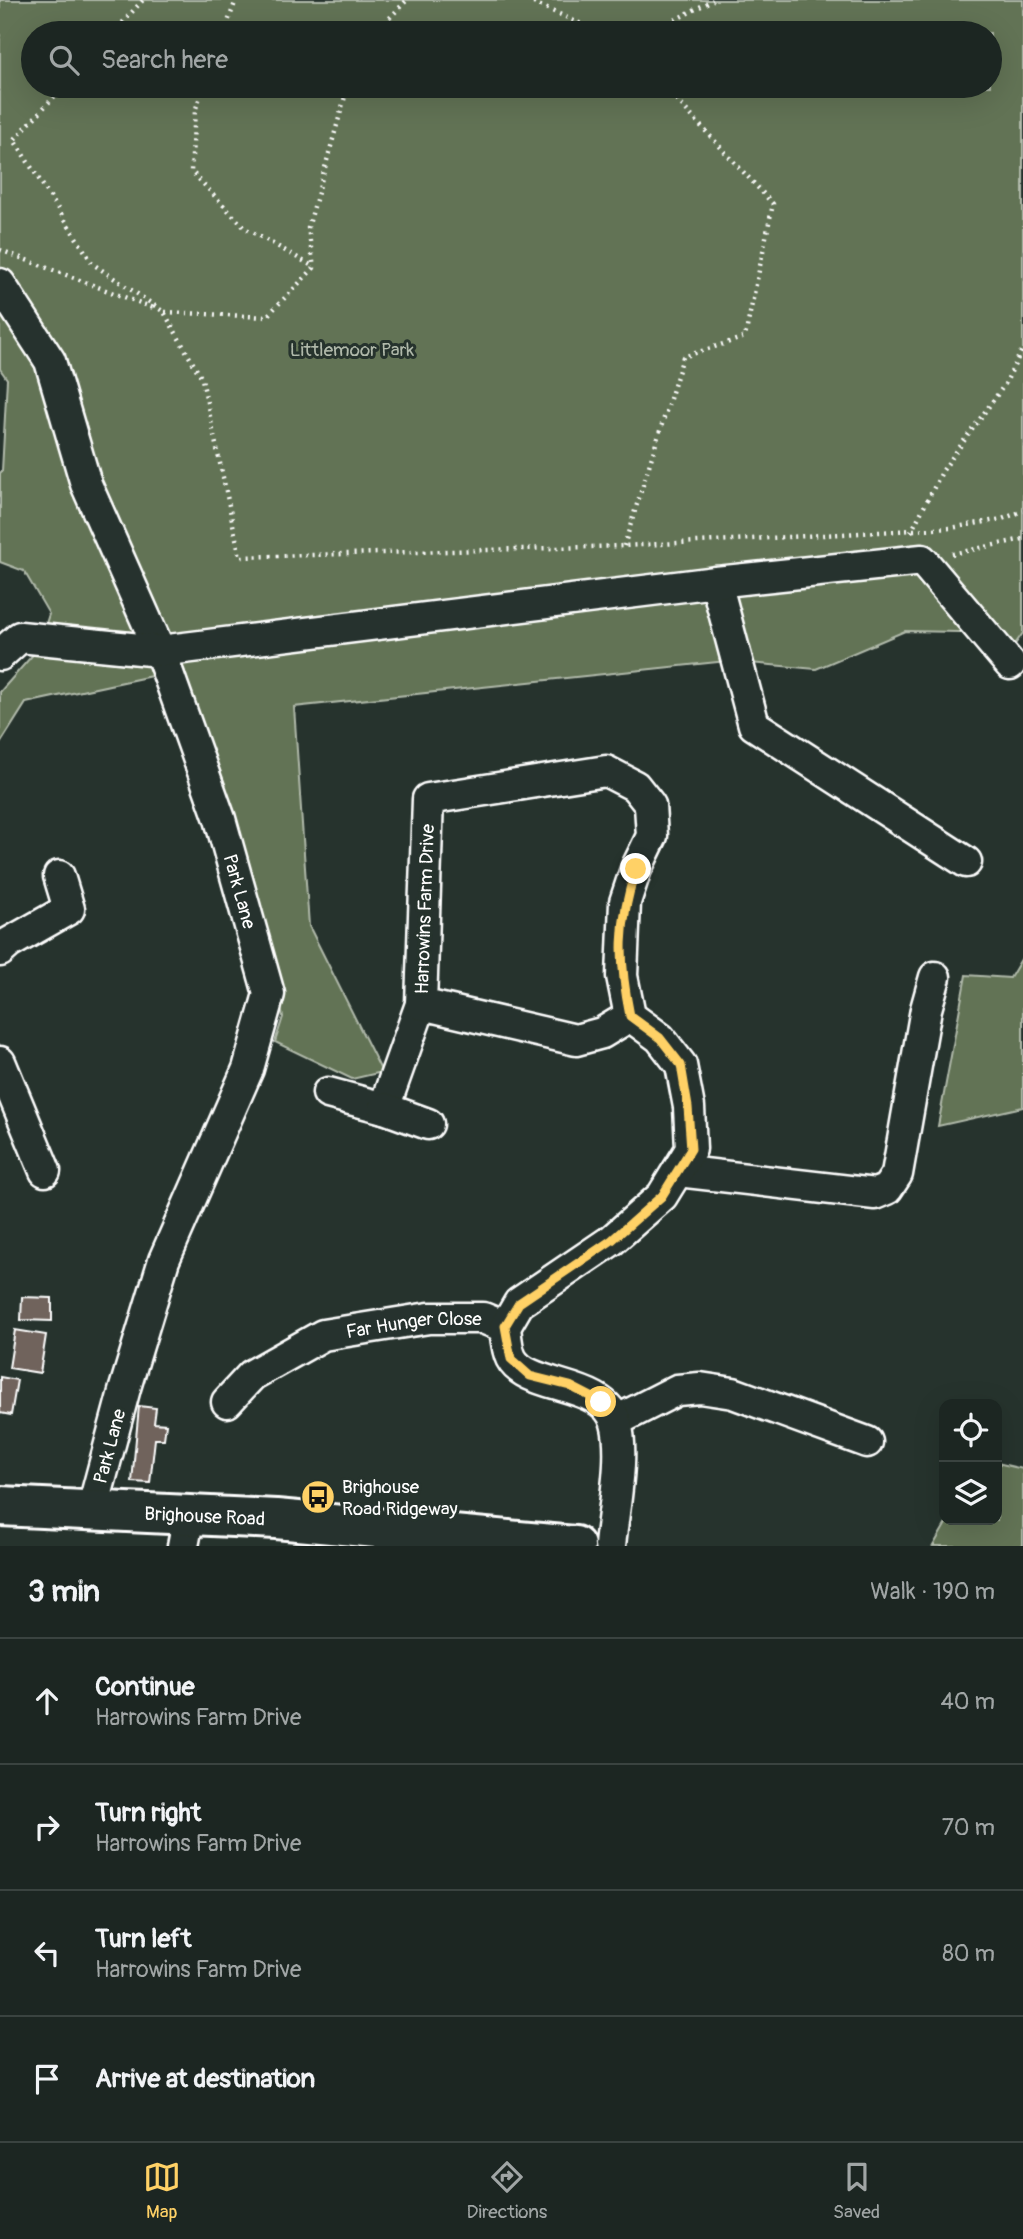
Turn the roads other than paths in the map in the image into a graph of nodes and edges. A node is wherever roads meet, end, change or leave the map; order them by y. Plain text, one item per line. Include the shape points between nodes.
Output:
1 (0, 284) edge
2 (716, 582) junction
3 (160, 651) junction
4 (0, 655) edge
5 (1010, 664) dead end
6 (966, 862) dead end
7 (59, 876) dead end
8 (0, 951) edge
9 (935, 977) dead end
10 (421, 1004) junction
11 (630, 1016) junction
12 (0, 1062) edge
13 (328, 1093) dead end
14 (384, 1108) junction
15 (11, 1124) edge
16 (428, 1124) dead end
17 (45, 1171) dead end
18 (678, 1171) junction
19 (505, 1326) junction
20 (227, 1402) dead end
21 (616, 1421) junction
22 (867, 1442) dead end
23 (0, 1506) edge
24 (92, 1511) junction
25 (186, 1531) edge
26 (414, 1538) edge
27 (575, 1546) edge
28 (610, 1546) edge

1 - 3 street, Park Lane via 50,361 86,484
2 - 3 street
2 - 5 street via 922,560
2 - 6 street via 754,725
3 - 4 street via 20,637
3 - 24 street, Park Lane via 220,819 269,994 248,1069 164,1260
7 - 8 street via 69,909
9 - 18 street via 897,1174 887,1189 875,1194
10 - 11 street, Harrowins Farm Drive via 576,1040 602,1033
10 - 11 street, Harrowins Farm Drive via 428,799 606,771 635,786 650,805 652,836 625,902 622,976
10 - 14 street
11 - 18 street via 660,1038 681,1065 691,1149
12 - 15 street
13 - 14 street
14 - 16 street
15 - 17 street
18 - 19 street via 662,1196 612,1240 519,1303
19 - 20 street, Far Hunger Close via 482,1318 429,1318 317,1332 252,1375
19 - 21 street via 511,1359 530,1376 570,1386 601,1402
21 - 22 street via 677,1390 700,1388 733,1393
21 - 28 street via 619,1450
23 - 24 main road, Brighouse Road
24 - 25 main road, Brighouse Road
25 - 26 main road, Brighouse Road via 276,1519
26 - 27 main road, Brighouse Road

